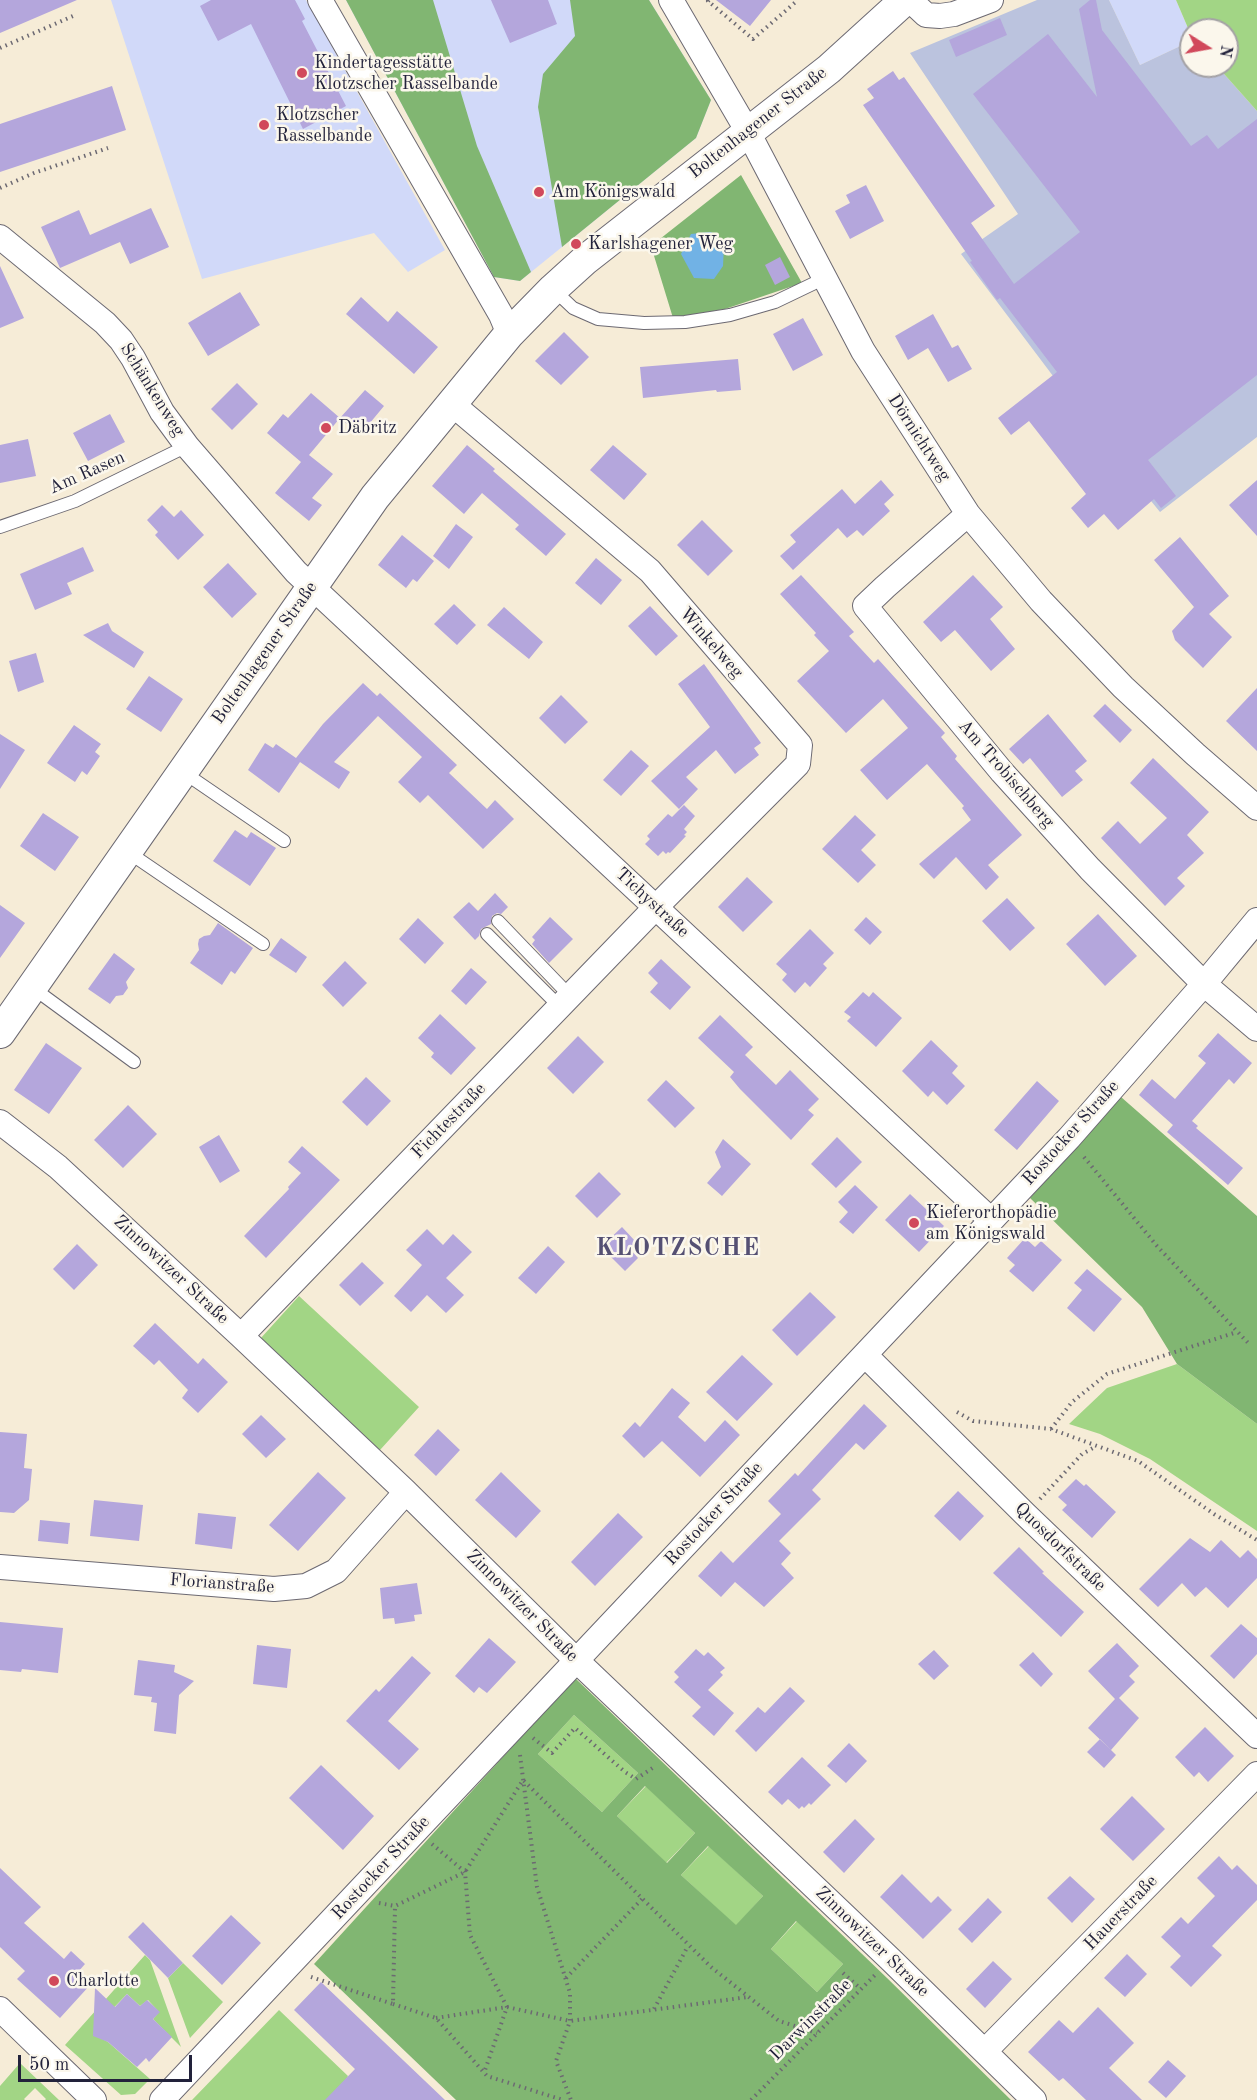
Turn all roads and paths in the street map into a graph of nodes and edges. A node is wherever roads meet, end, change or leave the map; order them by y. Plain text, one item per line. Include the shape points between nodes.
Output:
1 (320, 0) edge
2 (671, 0) edge
3 (709, 0) edge
4 (798, 0) edge
5 (907, 0) edge
6 (991, 0) edge
7 (73, 16) dead end
8 (0, 48) edge
9 (748, 132) junction
10 (108, 148) dead end
11 (0, 188) edge
12 (0, 237) edge
13 (823, 279) junction
14 (553, 289) junction
15 (509, 334) junction
16 (451, 403) junction
17 (187, 446) junction
18 (968, 514) junction
19 (0, 527) edge
20 (312, 587) junction
21 (182, 771) junction
22 (1257, 807) edge
23 (284, 841) dead end
24 (127, 851) junction
25 (656, 906) junction
26 (1257, 920) edge
27 (498, 921) dead end
28 (487, 934) dead end
29 (263, 944) dead end
30 (1204, 984) junction
31 (32, 987) junction
32 (565, 1002) junction
33 (1257, 1029) edge
34 (0, 1033) edge
35 (134, 1062) dead end
36 (0, 1122) edge
37 (1069, 1138) junction
38 (992, 1220) junction
39 (1237, 1332) junction
40 (241, 1335) junction
41 (1250, 1345) dead end
42 (865, 1355) junction
43 (953, 1409) dead end
44 (1051, 1429) junction
45 (1096, 1446) junction
46 (406, 1492) junction
47 (1025, 1514) junction
48 (1257, 1540) edge
49 (0, 1566) edge
50 (576, 1660) junction
51 (516, 1724) junction
52 (1257, 1736) edge
53 (671, 1750) junction
54 (1257, 1774) edge
55 (523, 1780) junction
56 (416, 1831) junction
57 (465, 1872) junction
58 (352, 1898) junction
59 (642, 1899) junction
60 (395, 1906) junction
61 (688, 1946) junction
62 (890, 1959) junction
63 (284, 1971) junction
64 (843, 1973) dead end
65 (565, 1979) junction
66 (861, 1989) junction
67 (748, 1997) junction
68 (393, 2004) junction
69 (507, 2007) junction
70 (0, 2009) edge
71 (654, 2009) junction
72 (436, 2018) junction
73 (570, 2020) junction
74 (817, 2033) junction
75 (985, 2051) junction
76 (484, 2073) junction
77 (94, 2100) edge
78 (162, 2100) edge
79 (563, 2100) edge
80 (571, 2100) edge
81 (751, 2100) edge
82 (1035, 2100) edge

1 - 15 street
2 - 9 street, Dörnichtweg
3 - 4 path via 753,39
5 - 6 street via 926,15 940,16
5 - 9 street, Boltenhagener Straße via 829,69
7 - 8 path
9 - 13 street, Dörnichtweg
9 - 14 street, Boltenhagener Straße via 635,219
10 - 11 path
12 - 17 street, Schänkenweg via 122,340 162,412
13 - 14 lane via 775,302 686,322 598,319 573,308
13 - 18 street, Dörnichtweg via 863,351
14 - 15 street, Boltenhagener Straße
15 - 16 street, Boltenhagener Straße
16 - 20 street, Boltenhagener Straße via 375,498
16 - 25 street, Winkelweg via 650,571 800,745 798,764
17 - 19 lane, Am Rasen via 75,501
17 - 20 street, Schänkenweg
18 - 22 street, Dörnichtweg via 1041,601 1123,687
18 - 30 street, Am Trobischberg via 866,606 1002,772 1090,869
20 - 21 street, Boltenhagener Straße
20 - 25 street, Tichystraße
21 - 23 lane
21 - 24 street, Boltenhagener Straße
24 - 29 lane
24 - 31 street, Boltenhagener Straße
25 - 32 street, Fichtestraße
25 - 38 street, Tichystraße
26 - 30 street, Rostocker Straße
27 - 32 lane
28 - 32 lane
30 - 33 street, Am Trobischberg
30 - 37 street, Rostocker Straße
31 - 34 street, Boltenhagener Straße
31 - 35 lane
32 - 40 street, Fichtestraße
36 - 40 street, Zinnowitzer Straße via 58,1167
37 - 38 street, Rostocker Straße
37 - 39 path via 1157,1246
38 - 42 street, Rostocker Straße
39 - 41 path
39 - 44 path via 1107,1374 1072,1402
40 - 46 street, Zinnowitzer Straße
42 - 47 street, Quosdorfstraße
42 - 50 street, Rostocker Straße
43 - 44 path via 973,1421
44 - 45 path
45 - 47 path via 1082,1454
45 - 48 path via 1138,1461
46 - 49 street, Florianstraße via 336,1571 306,1587 274,1589
46 - 50 street, Zinnowitzer Straße
47 - 52 street, Quosdorfstraße
50 - 51 street, Rostocker Straße
50 - 53 street, Zinnowitzer Straße
51 - 53 path via 552,1753 575,1728 636,1779
51 - 55 path
51 - 56 street, Rostocker Straße
53 - 62 street, Zinnowitzer Straße
54 - 75 street, Hauerstraße
55 - 57 path
55 - 59 path
55 - 65 path via 537,1887
56 - 57 path
56 - 58 street, Rostocker Straße
57 - 60 path
57 - 69 path via 470,1935
58 - 60 path
58 - 63 street, Rostocker Straße
59 - 61 path
59 - 65 path
60 - 68 path
61 - 67 path
61 - 71 path
62 - 66 path, Darwinstraße
62 - 75 street, Zinnowitzer Straße
63 - 68 path
63 - 78 street, Rostocker Straße
64 - 66 path
65 - 73 path via 570,1993
66 - 74 path, Darwinstraße
67 - 71 path
67 - 74 path via 779,2021
68 - 72 path
69 - 72 path
69 - 73 path
69 - 76 path
70 - 77 street
71 - 73 path
72 - 76 path
73 - 80 path via 556,2061
74 - 81 path, Darwinstraße
75 - 82 street, Zinnowitzer Straße
76 - 79 path

